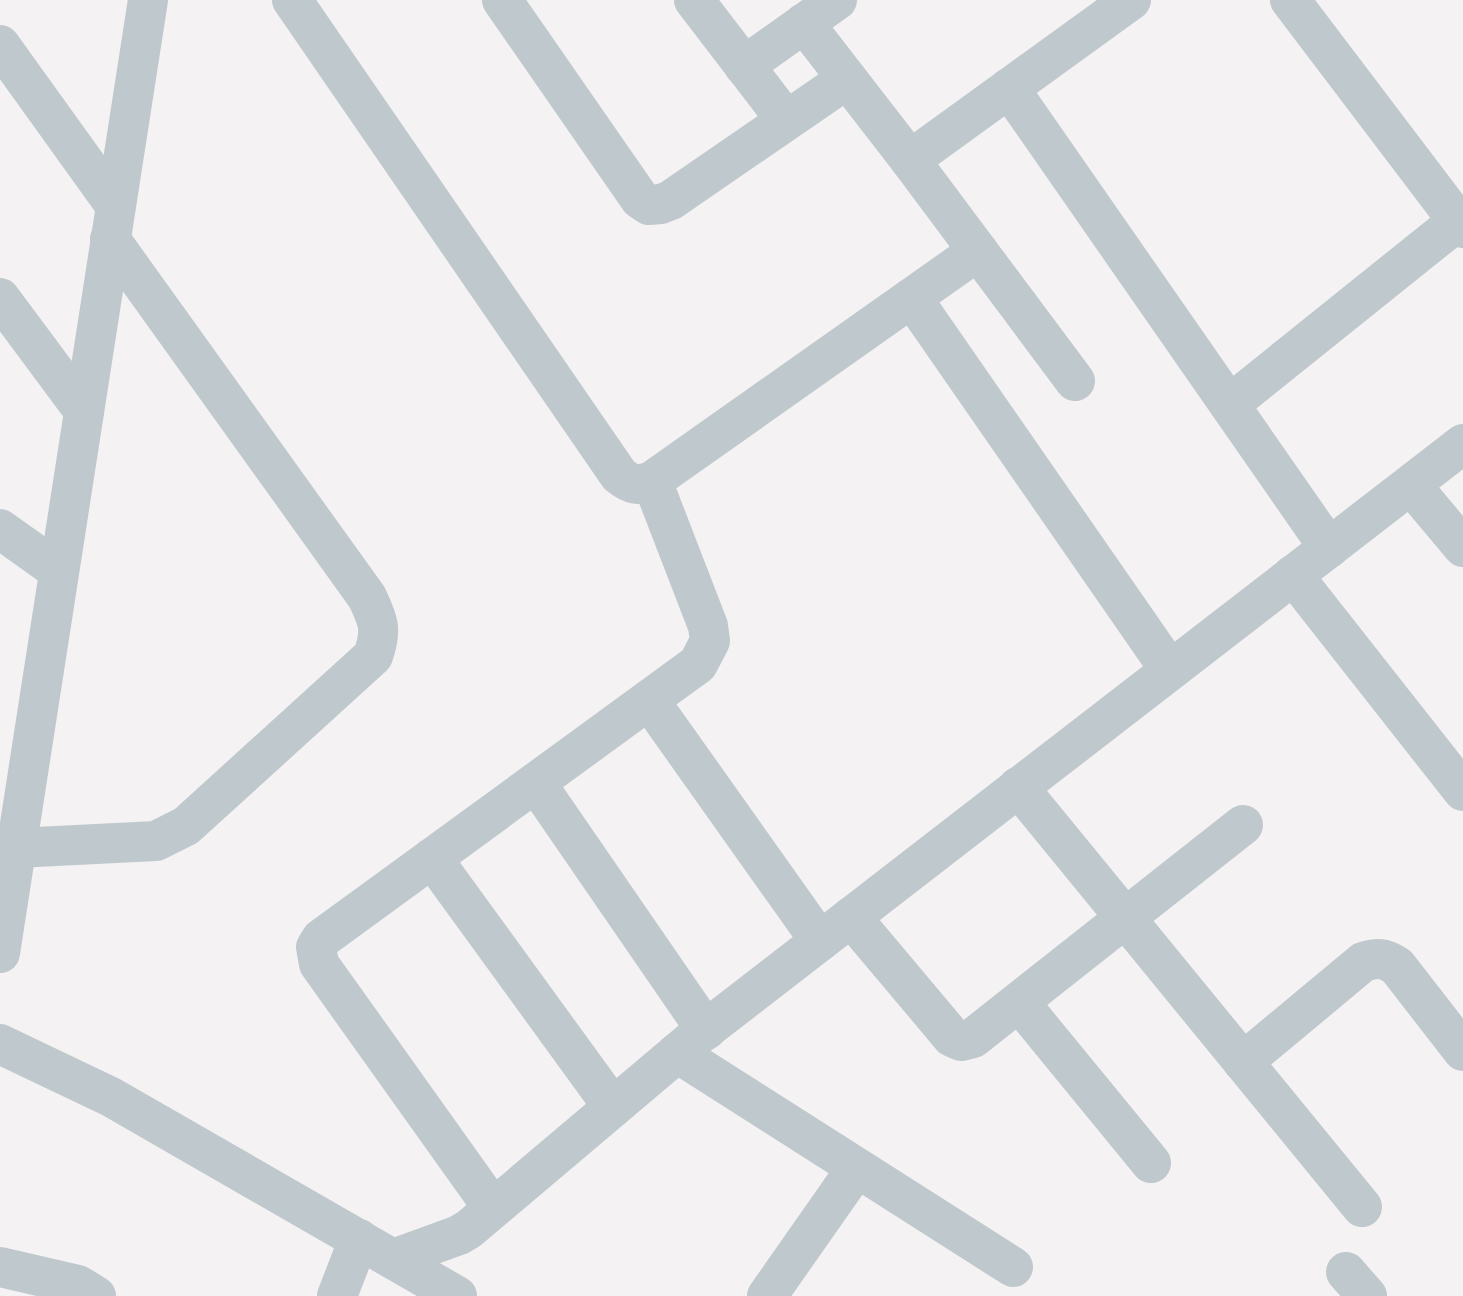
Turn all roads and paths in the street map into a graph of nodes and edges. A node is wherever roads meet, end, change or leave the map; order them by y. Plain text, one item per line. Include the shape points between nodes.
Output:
1 (148, 0) edge
2 (292, 0) edge
3 (502, 0) edge
4 (694, 0) edge
5 (837, 0) edge
6 (1290, 0) edge
7 (1129, 1) edge
8 (804, 23) junction
9 (0, 45) edge
10 (744, 66) junction
11 (847, 79) junction
12 (1009, 88) junction
13 (786, 120) junction
14 (910, 160) junction
15 (113, 222) junction
16 (1461, 222) edge
17 (978, 251) junction
18 (0, 298) edge
19 (912, 298) junction
20 (1075, 381) dead end
21 (1230, 404) junction
22 (84, 411) junction
23 (1463, 444) edge
24 (652, 481) junction
25 (1411, 485) junction
26 (0, 529) edge
27 (1463, 547) edge
28 (1329, 548) junction
29 (59, 571) junction
30 (1293, 575) junction
31 (1170, 670) junction
32 (649, 700) junction
33 (536, 783) junction
34 (1018, 787) junction
35 (1463, 791) edge
36 (1243, 825) dead end
37 (16, 848) junction
38 (432, 858) junction
39 (851, 917) junction
40 (1126, 918) junction
41 (820, 941) junction
42 (0, 953) edge
43 (1019, 1002) junction
44 (692, 1041) junction
45 (0, 1044) edge
46 (1463, 1051) edge
47 (1243, 1062) junction
48 (613, 1107) junction
49 (1151, 1163) dead end
50 (856, 1169) junction
51 (1362, 1207) dead end
52 (493, 1208) junction
53 (359, 1239) junction
54 (393, 1259) junction
55 (0, 1267) edge
56 (1013, 1267) dead end
57 (96, 1296) edge
58 (337, 1296) edge
59 (457, 1296) edge
60 (767, 1296) edge

1 - 15 street
2 - 24 street via 619,475 640,485
3 - 13 street via 649,205 671,200
4 - 10 street
5 - 8 street
6 - 16 street
7 - 12 street
8 - 10 street
8 - 11 street
9 - 15 street
10 - 13 street
11 - 13 street
11 - 14 street
12 - 14 street
12 - 21 street
14 - 17 street
15 - 22 street
15 - 37 street via 367,597 380,636 373,656 173,834 156,841
16 - 21 street
17 - 19 street
17 - 20 street
18 - 22 street
19 - 24 street
19 - 31 street
21 - 28 street
22 - 29 street
23 - 25 street
24 - 32 street via 710,641 698,664
25 - 27 street
25 - 28 street
26 - 29 street
28 - 30 street
29 - 37 street
30 - 31 street
30 - 35 street
31 - 34 street
32 - 33 street
32 - 41 street
33 - 38 street
33 - 44 street
34 - 39 street
34 - 40 street
36 - 40 street
37 - 42 street
38 - 48 street
38 - 52 street via 321,939 317,956
39 - 41 street
39 - 43 street via 952,1037 973,1038
40 - 43 street
40 - 47 street
41 - 44 street
43 - 49 street
44 - 48 street
44 - 50 street
45 - 53 street via 111,1097
46 - 47 street via 1397,966 1375,958 1363,962
47 - 51 street
48 - 52 street
50 - 56 street
50 - 60 street
52 - 54 street via 459,1235
53 - 54 street
53 - 58 street
54 - 59 street
55 - 57 street via 78,1285

